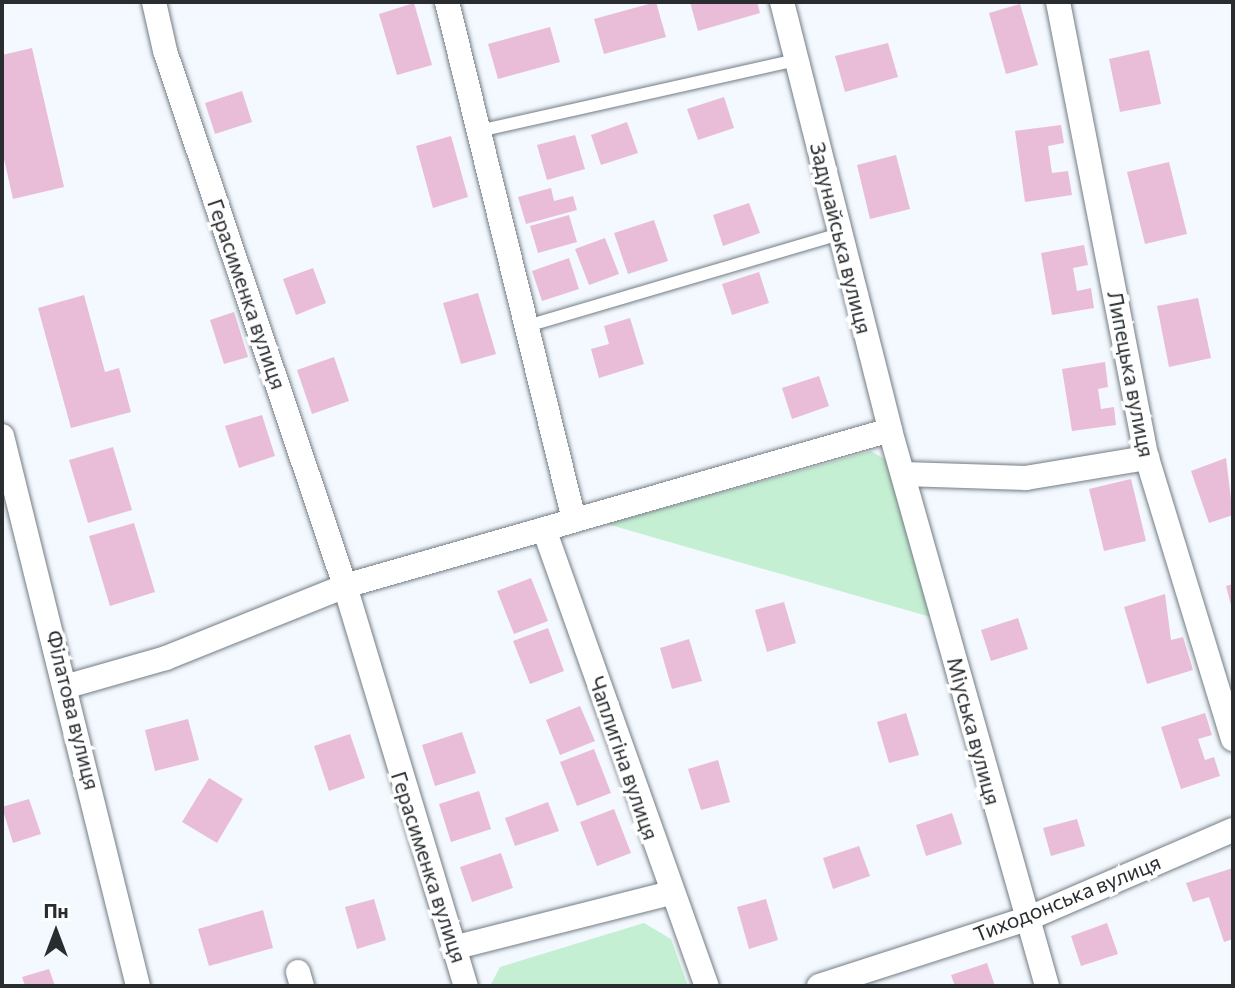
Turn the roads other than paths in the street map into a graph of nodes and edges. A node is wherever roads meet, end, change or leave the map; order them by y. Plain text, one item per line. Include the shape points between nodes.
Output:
1 (154, 2) edge
2 (447, 2) edge
3 (782, 2) edge
4 (1058, 2) edge
5 (795, 61) junction
6 (483, 130) junction
7 (840, 234) junction
8 (527, 326) junction
9 (890, 430) junction
10 (2, 436) edge
11 (1147, 458) junction
12 (904, 474) junction
13 (574, 520) junction
14 (544, 529) junction
15 (345, 586) junction
16 (68, 686) junction
17 (1233, 739) edge
18 (1233, 830) edge
19 (670, 893) junction
20 (1027, 919) junction
21 (457, 947) junction
22 (138, 986) edge
23 (466, 986) edge
24 (707, 986) edge
25 (819, 986) edge
26 (1047, 986) edge

1 - 15 street, Герасименка вулиця via 165,51
2 - 6 street
3 - 5 street, Задунайська вулиця
4 - 11 street, Липецька вулиця
5 - 6 lane
5 - 7 street, Задунайська вулиця
6 - 8 street
7 - 8 lane
7 - 9 street, Задунайська вулиця
8 - 13 street
9 - 12 street, Задунайська вулиця
9 - 13 street
10 - 16 street, Філатова вулиця
11 - 12 street via 1026,478
11 - 17 street, Липецька вулиця
12 - 20 street, Міуська вулиця
13 - 14 street
14 - 15 street
14 - 19 street, Чаплигіна вулиця
15 - 16 street via 166,657
15 - 21 street, Герасименка вулиця via 435,898
16 - 22 street, Філатова вулиця
18 - 20 street, Тиходонська вулиця
19 - 21 street
19 - 24 street, Чаплигіна вулиця
20 - 25 street, Тиходонська вулиця
20 - 26 street, Міуська вулиця
21 - 23 street, Герасименка вулиця

